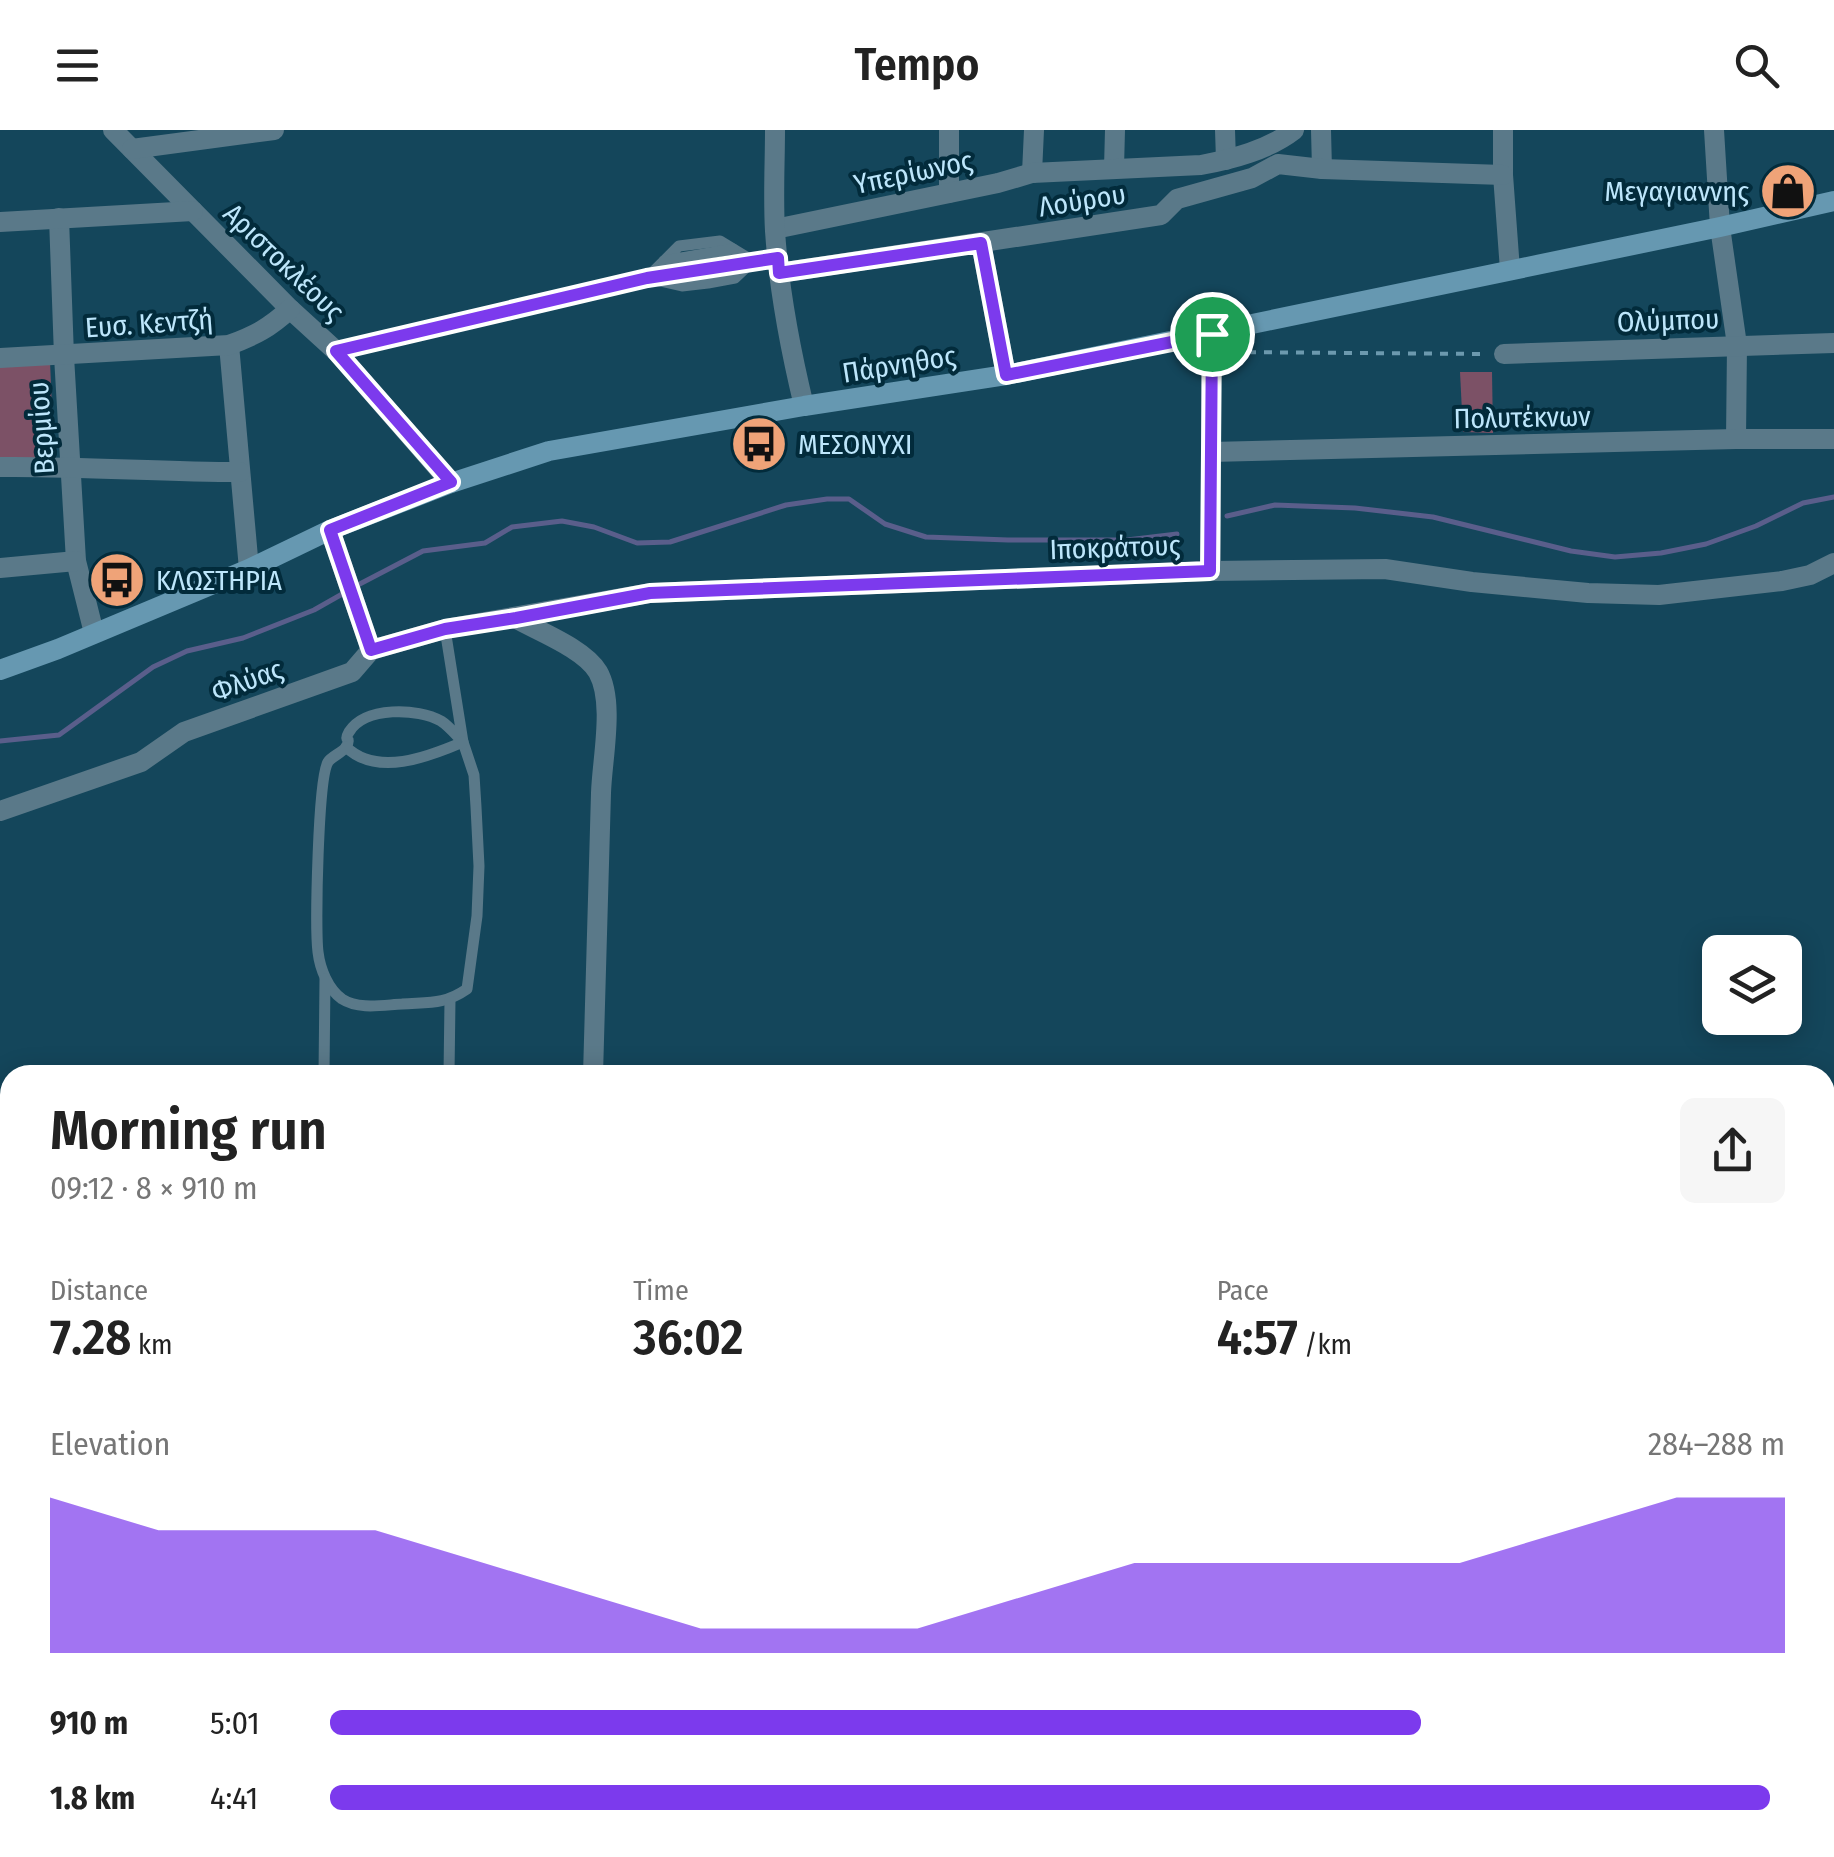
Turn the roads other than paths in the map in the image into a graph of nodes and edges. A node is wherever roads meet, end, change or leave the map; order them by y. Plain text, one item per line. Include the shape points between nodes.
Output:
1 (113, 130) edge
2 (274, 130) edge
3 (775, 130) edge
4 (949, 130) edge
5 (1034, 130) edge
6 (1115, 130) edge
7 (1226, 130) edge
8 (1294, 130) edge
9 (1321, 130) edge
10 (1504, 130) edge
11 (1714, 130) edge
12 (132, 149) junction
13 (1226, 160) junction
14 (1114, 168) junction
15 (1322, 169) junction
16 (1032, 173) junction
17 (1503, 174) junction
18 (949, 193) junction
19 (1834, 201) edge
20 (192, 212) junction
21 (59, 218) junction
22 (0, 222) edge
23 (1720, 227) junction
24 (775, 229) junction
25 (981, 243) junction
26 (753, 261) junction
27 (779, 266) junction
28 (1510, 270) junction
29 (647, 278) junction
30 (290, 309) junction
31 (1212, 342) junction
32 (1834, 343) edge
33 (230, 345) junction
34 (1738, 345) junction
35 (336, 351) junction
36 (1504, 354) road end
37 (64, 356) junction
38 (0, 358) edge
39 (1006, 375) junction
40 (804, 406) junction
41 (1736, 439) junction
42 (1834, 439) edge
43 (1211, 452) junction
44 (0, 466) edge
45 (71, 466) junction
46 (240, 472) junction
47 (451, 482) junction
48 (330, 530) junction
49 (76, 561) junction
50 (1834, 563) edge
51 (0, 568) edge
52 (248, 569) junction
53 (1210, 571) junction
54 (516, 618) junction
55 (445, 629) junction
56 (94, 634) junction
57 (371, 650) junction
58 (0, 670) edge
59 (462, 742) junction
60 (346, 748) junction
61 (0, 810) edge
62 (325, 978) junction
63 (450, 1000) junction
64 (324, 1065) edge
65 (448, 1065) edge
66 (592, 1065) edge

1 - 12 street, Αριστοκλέους
2 - 12 street
3 - 24 street
4 - 18 street
5 - 16 street
6 - 14 street
7 - 13 street
8 - 13 street, Υπερίωνος
9 - 15 street
10 - 17 street
11 - 23 street
12 - 20 street, Αριστοκλέους
13 - 14 street, Υπερίωνος
14 - 16 street, Υπερίωνος
15 - 17 street, Λούρου
15 - 25 street, Λούρου via 1278,164 1177,199 1161,216
16 - 18 street, Υπερίωνος
17 - 28 street
18 - 24 street, Υπερίωνος
19 - 23 main road, Πάρνηθος
20 - 21 street
20 - 30 street, Αριστοκλέους
21 - 22 street
21 - 37 street, Βερμίου
23 - 28 main road, Πάρνηθος
23 - 34 street
24 - 27 street
25 - 27 street, Λούρου
25 - 39 street
26 - 27 lane
26 - 29 lane
26 - 29 lane via 720,240 678,246
27 - 40 street
28 - 31 main road, Πάρνηθος
29 - 35 lane
30 - 33 street, Ευσ. Κεντζή via 257,335
30 - 35 street, Αριστοκλέους
31 - 39 main road, Πάρνηθος
31 - 43 street
32 - 34 street, Ολύμπου
33 - 37 street, Ευσ. Κεντζή
33 - 46 street
34 - 36 street, Ολύμπου
34 - 41 street
35 - 47 street, Αριστοκλέους
37 - 38 street, Ευσ. Κεντζή
37 - 45 street, Βερμίου
39 - 40 main road, Πάρνηθος
40 - 47 main road, Πάρνηθος via 549,451
41 - 42 street, Πολυτέκνων
41 - 43 street, Πολυτέκνων
43 - 53 street
44 - 45 street
45 - 46 street
45 - 49 street, Βερμίου
46 - 52 street
47 - 48 main road, Πάρνηθος
48 - 52 main road, Πάρνηθος
48 - 57 street
49 - 51 street
49 - 56 street, Βερμίου
50 - 53 street, Ιποκράτους via 1782,581 1636,595 1384,570
52 - 56 main road, Πάρνηθος
53 - 54 street, Ιποκράτους via 650,593
54 - 55 street, Φλύας
54 - 66 street via 581,655 597,669 604,694
55 - 57 street, Φλύας
55 - 59 lane
56 - 58 main road, Πάρνηθος
57 - 61 street, Φλύας via 352,672 184,732 140,762
59 - 60 lane via 391,762 362,760
59 - 60 lane via 445,723 407,711 362,721 349,732
59 - 63 lane via 474,776 477,916 467,989
60 - 62 lane via 328,762 323,785 316,902
62 - 63 lane via 340,998 357,1006
62 - 64 lane
63 - 65 lane

